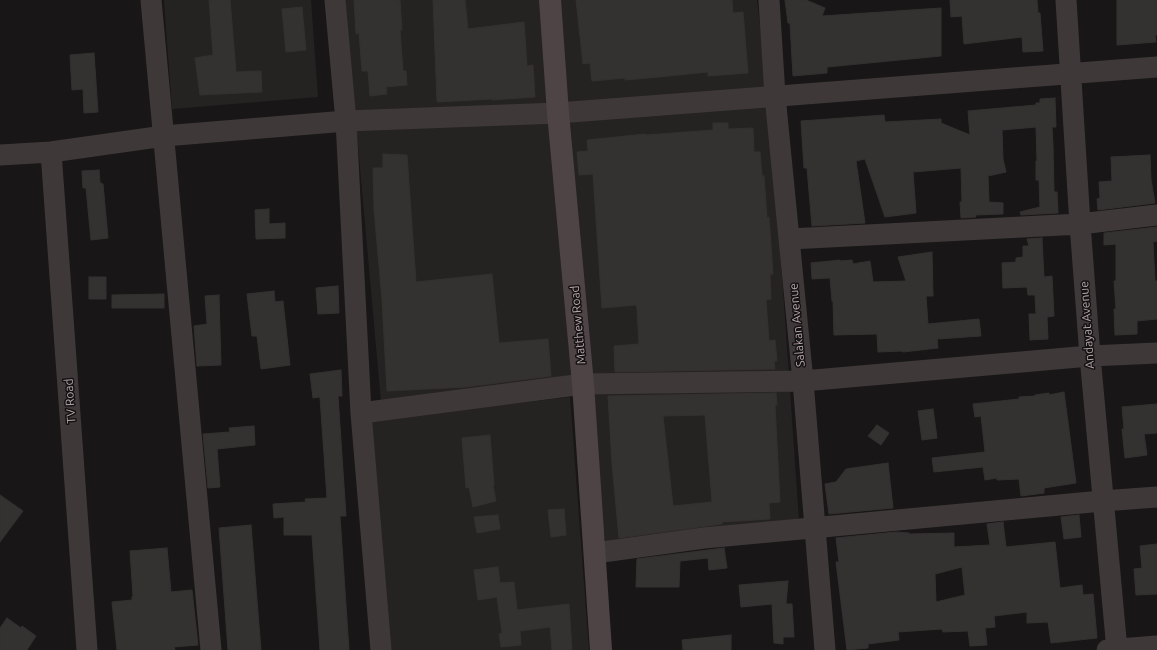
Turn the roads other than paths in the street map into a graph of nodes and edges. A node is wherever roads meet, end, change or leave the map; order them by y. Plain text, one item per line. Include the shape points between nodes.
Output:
1 (151, 0) edge
2 (335, 0) edge
3 (550, 0) edge
4 (769, 0) edge
5 (1066, 0) edge
6 (1157, 67) edge
7 (1070, 73) junction
8 (775, 96) junction
9 (558, 113) junction
10 (346, 121) junction
11 (164, 136) junction
12 (51, 152) junction
13 (0, 155) edge
14 (1157, 216) edge
15 (1080, 224) junction
16 (790, 239) junction
17 (1157, 353) edge
18 (1090, 356) junction
19 (803, 382) junction
20 (583, 384) junction
21 (361, 413) junction
22 (1157, 497) edge
23 (1102, 501) junction
24 (815, 528) junction
25 (595, 553) junction
26 (1157, 646) edge
27 (87, 650) edge
28 (211, 650) edge
29 (381, 650) edge
30 (601, 650) edge
31 (824, 650) edge
32 (1114, 650) edge

1 - 11 street
2 - 10 street
3 - 9 street, Matthew Road
4 - 8 street, Salakan Avenue
5 - 7 street, Andayat Avenue
6 - 7 street
7 - 8 street
7 - 15 street, Andayat Avenue
8 - 9 street
8 - 16 street, Salakan Avenue
9 - 10 street
9 - 20 street, Matthew Road
10 - 11 street
10 - 21 street
11 - 12 street
11 - 28 street
12 - 13 street
12 - 27 street, TV Road
14 - 15 street
15 - 16 street
15 - 18 street, Andayat Avenue
16 - 19 street, Salakan Avenue
17 - 18 street
18 - 19 street
18 - 23 street, Andayat Avenue
19 - 20 street
19 - 24 street, Salakan Avenue
20 - 21 street
20 - 25 street, Matthew Road
21 - 29 street
22 - 23 street
23 - 24 street
23 - 32 street, Andayat Avenue
24 - 25 street via 704,538
24 - 31 street, Salakan Avenue
25 - 30 street, Matthew Road
26 - 32 street

